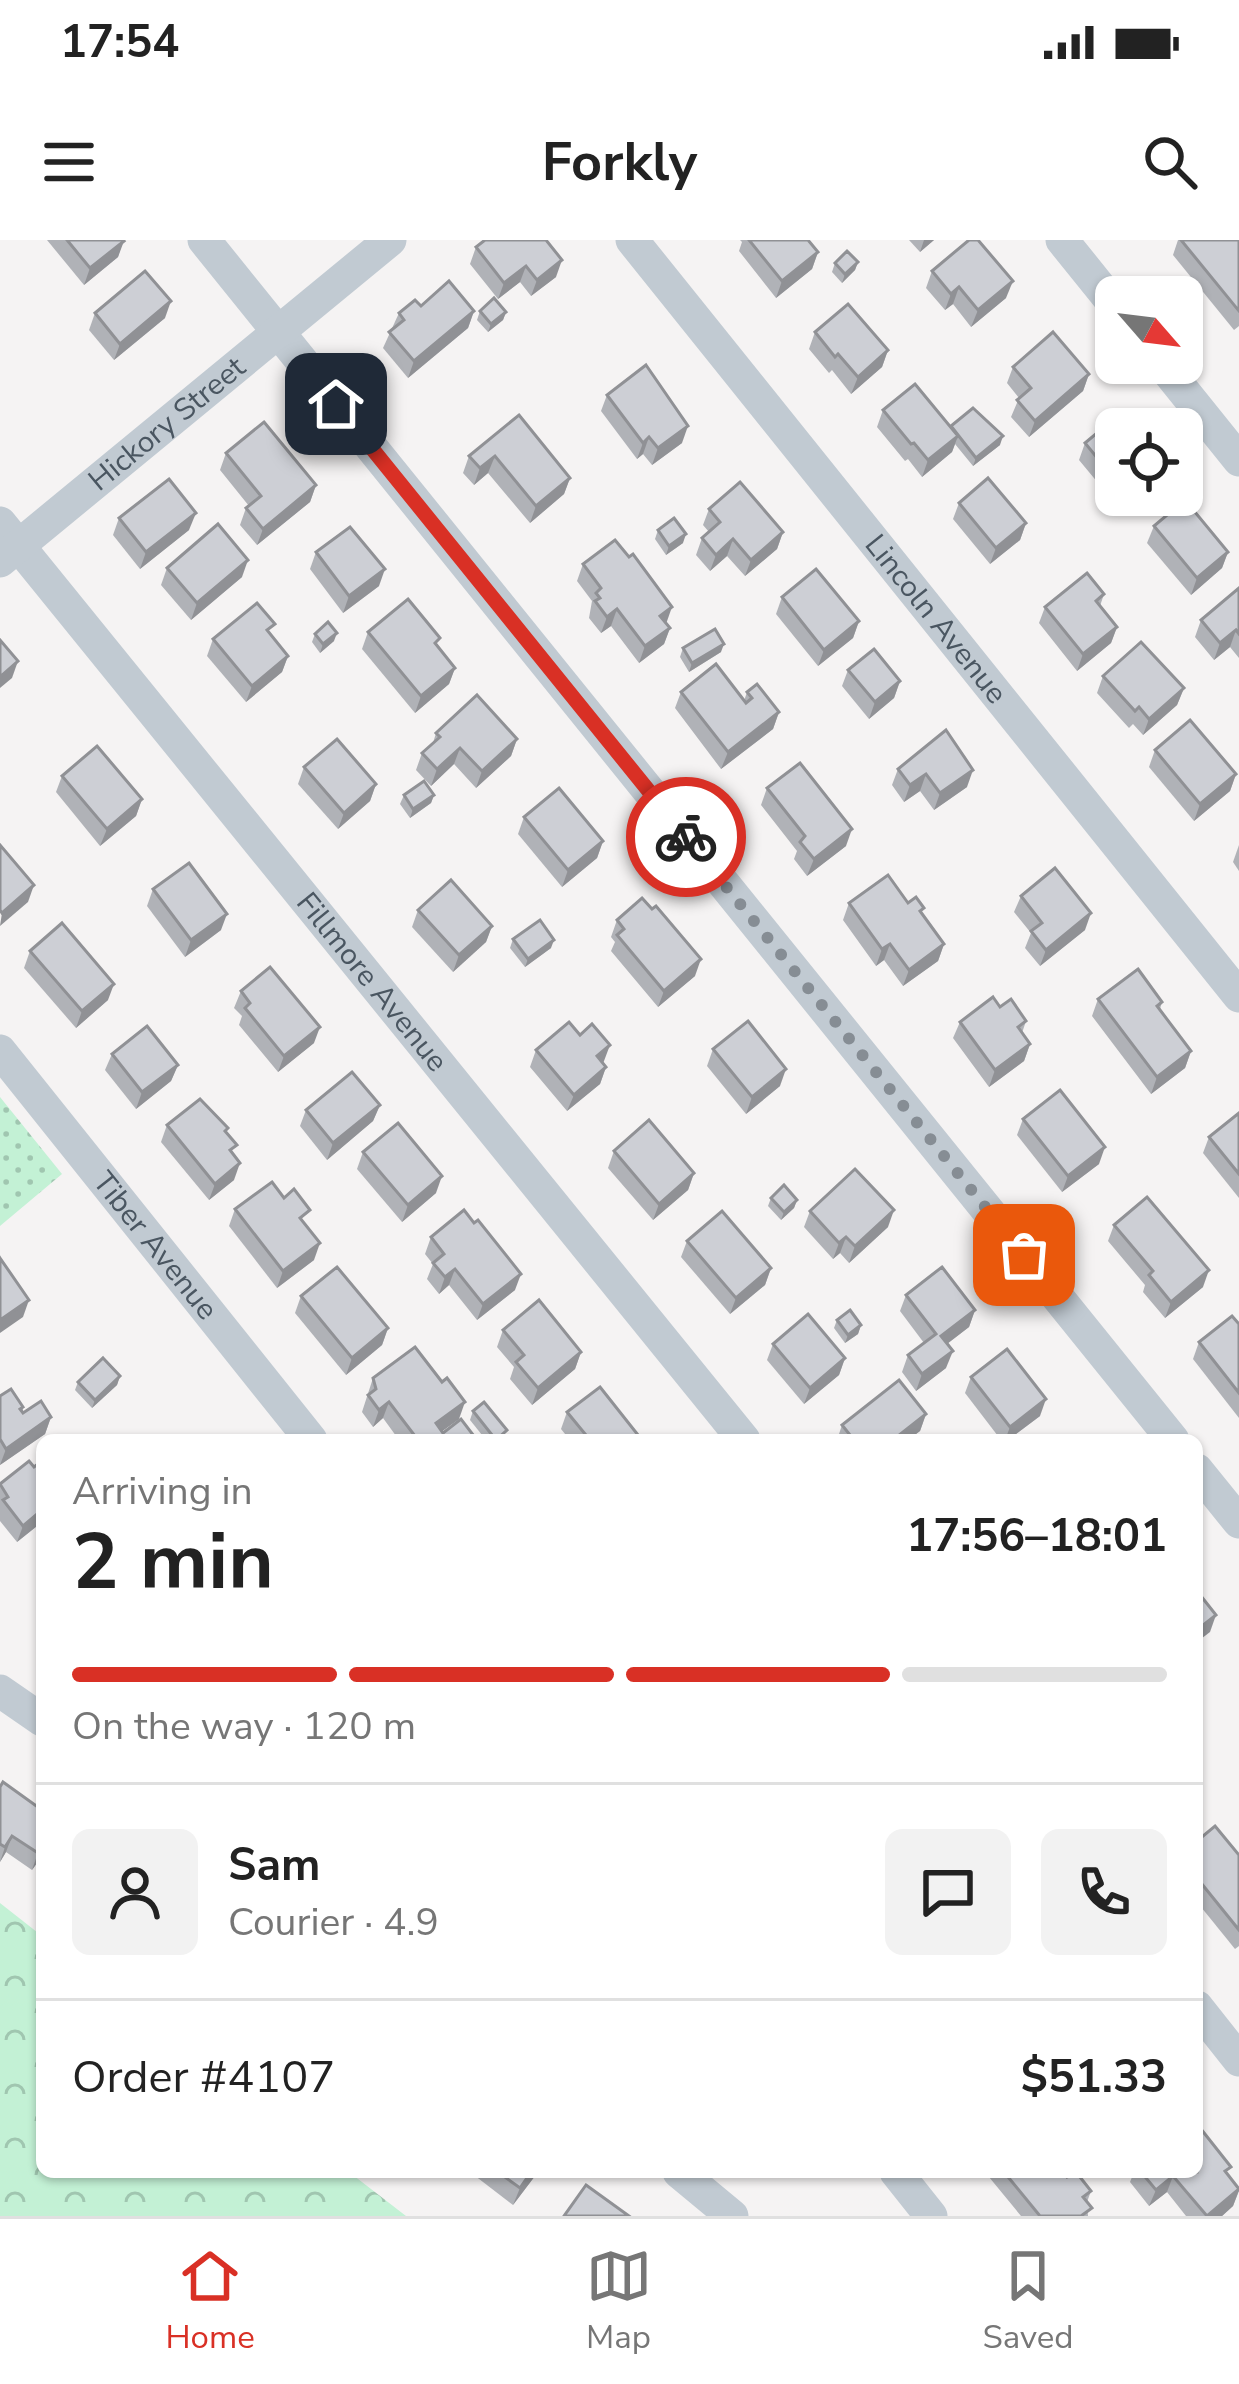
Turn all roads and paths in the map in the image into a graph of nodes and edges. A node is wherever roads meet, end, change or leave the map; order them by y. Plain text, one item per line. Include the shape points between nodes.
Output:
1 (204, 240) edge
2 (390, 240) edge
3 (632, 240) edge
4 (1062, 240) edge
5 (1095, 281) edge
6 (277, 330) junction
7 (1178, 384) edge
8 (1239, 460) edge
9 (6, 543) edge
10 (1239, 997) edge
11 (0, 1051) edge
12 (306, 1434) edge
13 (739, 1434) edge
14 (1168, 1434) edge
15 (1203, 1477) edge
16 (1239, 1522) edge
17 (0, 1691) edge
18 (36, 1716) edge
19 (1203, 2015) edge
20 (1239, 2060) edge
21 (686, 2178) edge
22 (901, 2178) edge
23 (732, 2216) edge
24 (931, 2216) edge

1 - 6 street
2 - 6 street, Hickory Street
3 - 10 street, Lincoln Avenue
4 - 5 street
6 - 9 street, Hickory Street
6 - 14 street
7 - 8 street
9 - 13 street, Fillmore Avenue
11 - 12 street, Tiber Avenue
15 - 16 street
17 - 18 street
19 - 20 street
21 - 23 street
22 - 24 street

